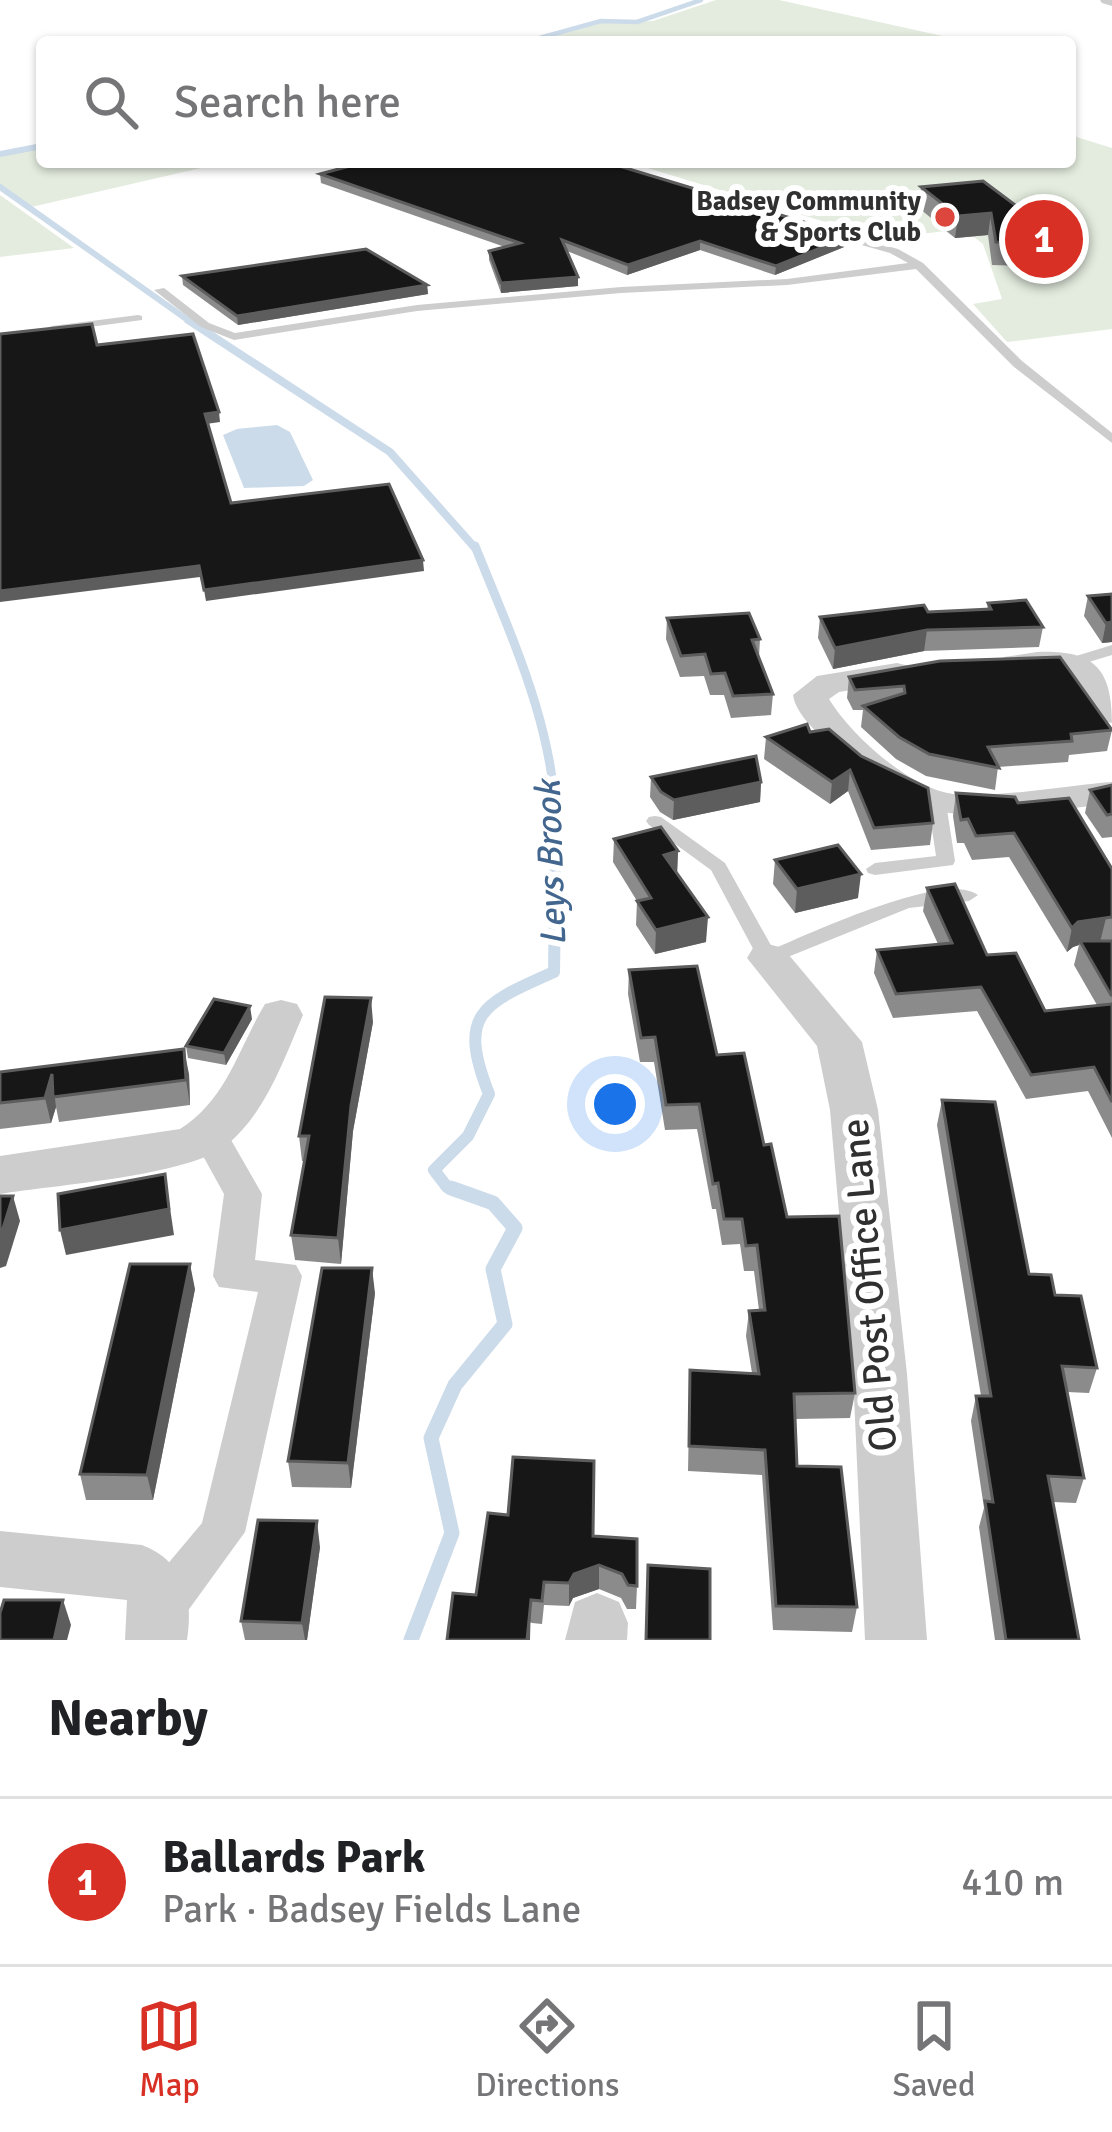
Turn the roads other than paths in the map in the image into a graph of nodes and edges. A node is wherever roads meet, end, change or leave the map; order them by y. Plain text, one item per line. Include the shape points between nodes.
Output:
1 (811, 227) edge
2 (919, 265) junction
3 (160, 290) dead end
4 (138, 318) dead end
5 (46, 330) edge
6 (1112, 439) edge
7 (1112, 650) edge
8 (1069, 663) junction
9 (981, 667) edge
10 (939, 668) edge
11 (1112, 712) edge
12 (1112, 793) edge
13 (937, 803) junction
14 (655, 821) dead end
15 (874, 869) dead end
16 (969, 895) dead end
17 (768, 958) junction
18 (281, 1015) dead end
19 (210, 1136) junction
20 (0, 1175) edge
21 (0, 1559) edge
22 (159, 1623) edge
23 (896, 1640) edge

1 - 2 lane
2 - 3 lane via 417,308 234,337
2 - 6 lane via 1018,364
4 - 5 lane
7 - 8 lane
8 - 9 street
8 - 11 street via 1094,679
10 - 13 street via 830,683 811,695 866,764
12 - 13 street
13 - 15 lane via 946,861
14 - 17 lane via 718,867
16 - 17 lane via 906,902
17 - 23 street, Old Post Office Lane via 839,1042 854,1110
18 - 19 street via 242,1099
19 - 20 street
19 - 22 street via 243,1194 233,1276 282,1276 222,1532
21 - 22 street via 142,1573 155,1585

